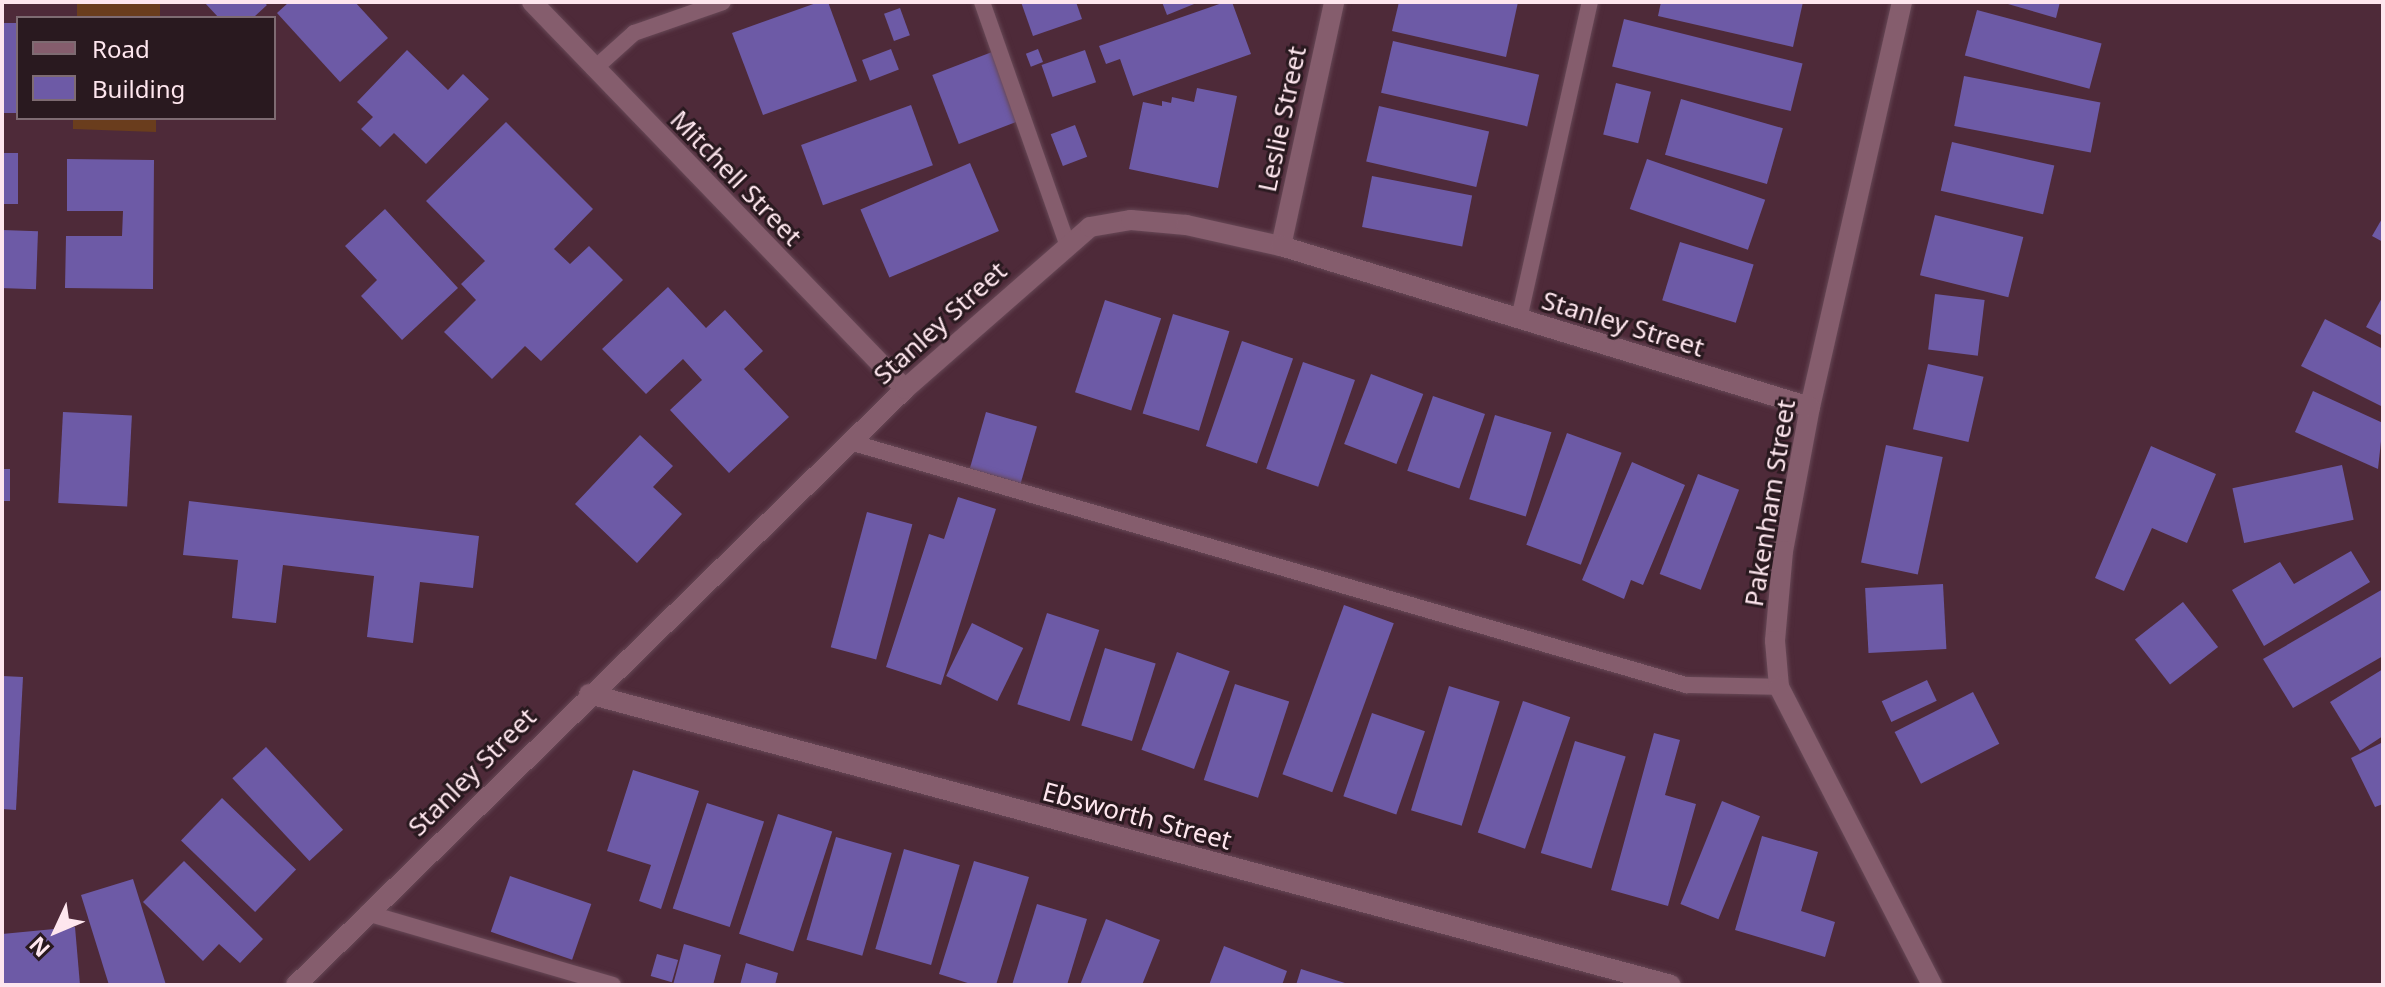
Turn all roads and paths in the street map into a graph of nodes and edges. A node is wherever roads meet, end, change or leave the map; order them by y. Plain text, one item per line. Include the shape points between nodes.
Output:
1 (532, 2) edge
2 (723, 2) edge
3 (982, 2) edge
4 (1334, 2) edge
5 (1590, 2) edge
6 (1902, 2) edge
7 (594, 69) junction
8 (1067, 244) junction
9 (1281, 246) junction
10 (1519, 319) junction
11 (905, 389) junction
12 (1810, 407) junction
13 (850, 442) junction
14 (1779, 687) junction
15 (589, 694) junction
16 (367, 913) junction
17 (296, 985) edge
18 (613, 985) edge
19 (1671, 985) edge
20 (1932, 985) edge

1 - 7 street, Mitchell Street
2 - 7 lane via 634,33
3 - 8 lane
4 - 9 street, Leslie Street
5 - 10 lane
6 - 12 street, Pakenham Street
7 - 11 street, Mitchell Street
8 - 9 street, Stanley Street via 1090,227 1131,220 1186,225
8 - 11 street, Stanley Street
9 - 10 street, Stanley Street
10 - 12 street, Stanley Street
11 - 13 street, Stanley Street
12 - 14 street, Pakenham Street via 1783,551 1775,641
13 - 14 lane via 1686,685
13 - 15 street, Stanley Street
14 - 20 street, Pakenham Street
15 - 16 street, Stanley Street
15 - 19 street, Ebsworth Street
16 - 17 street, Stanley Street
16 - 18 lane

